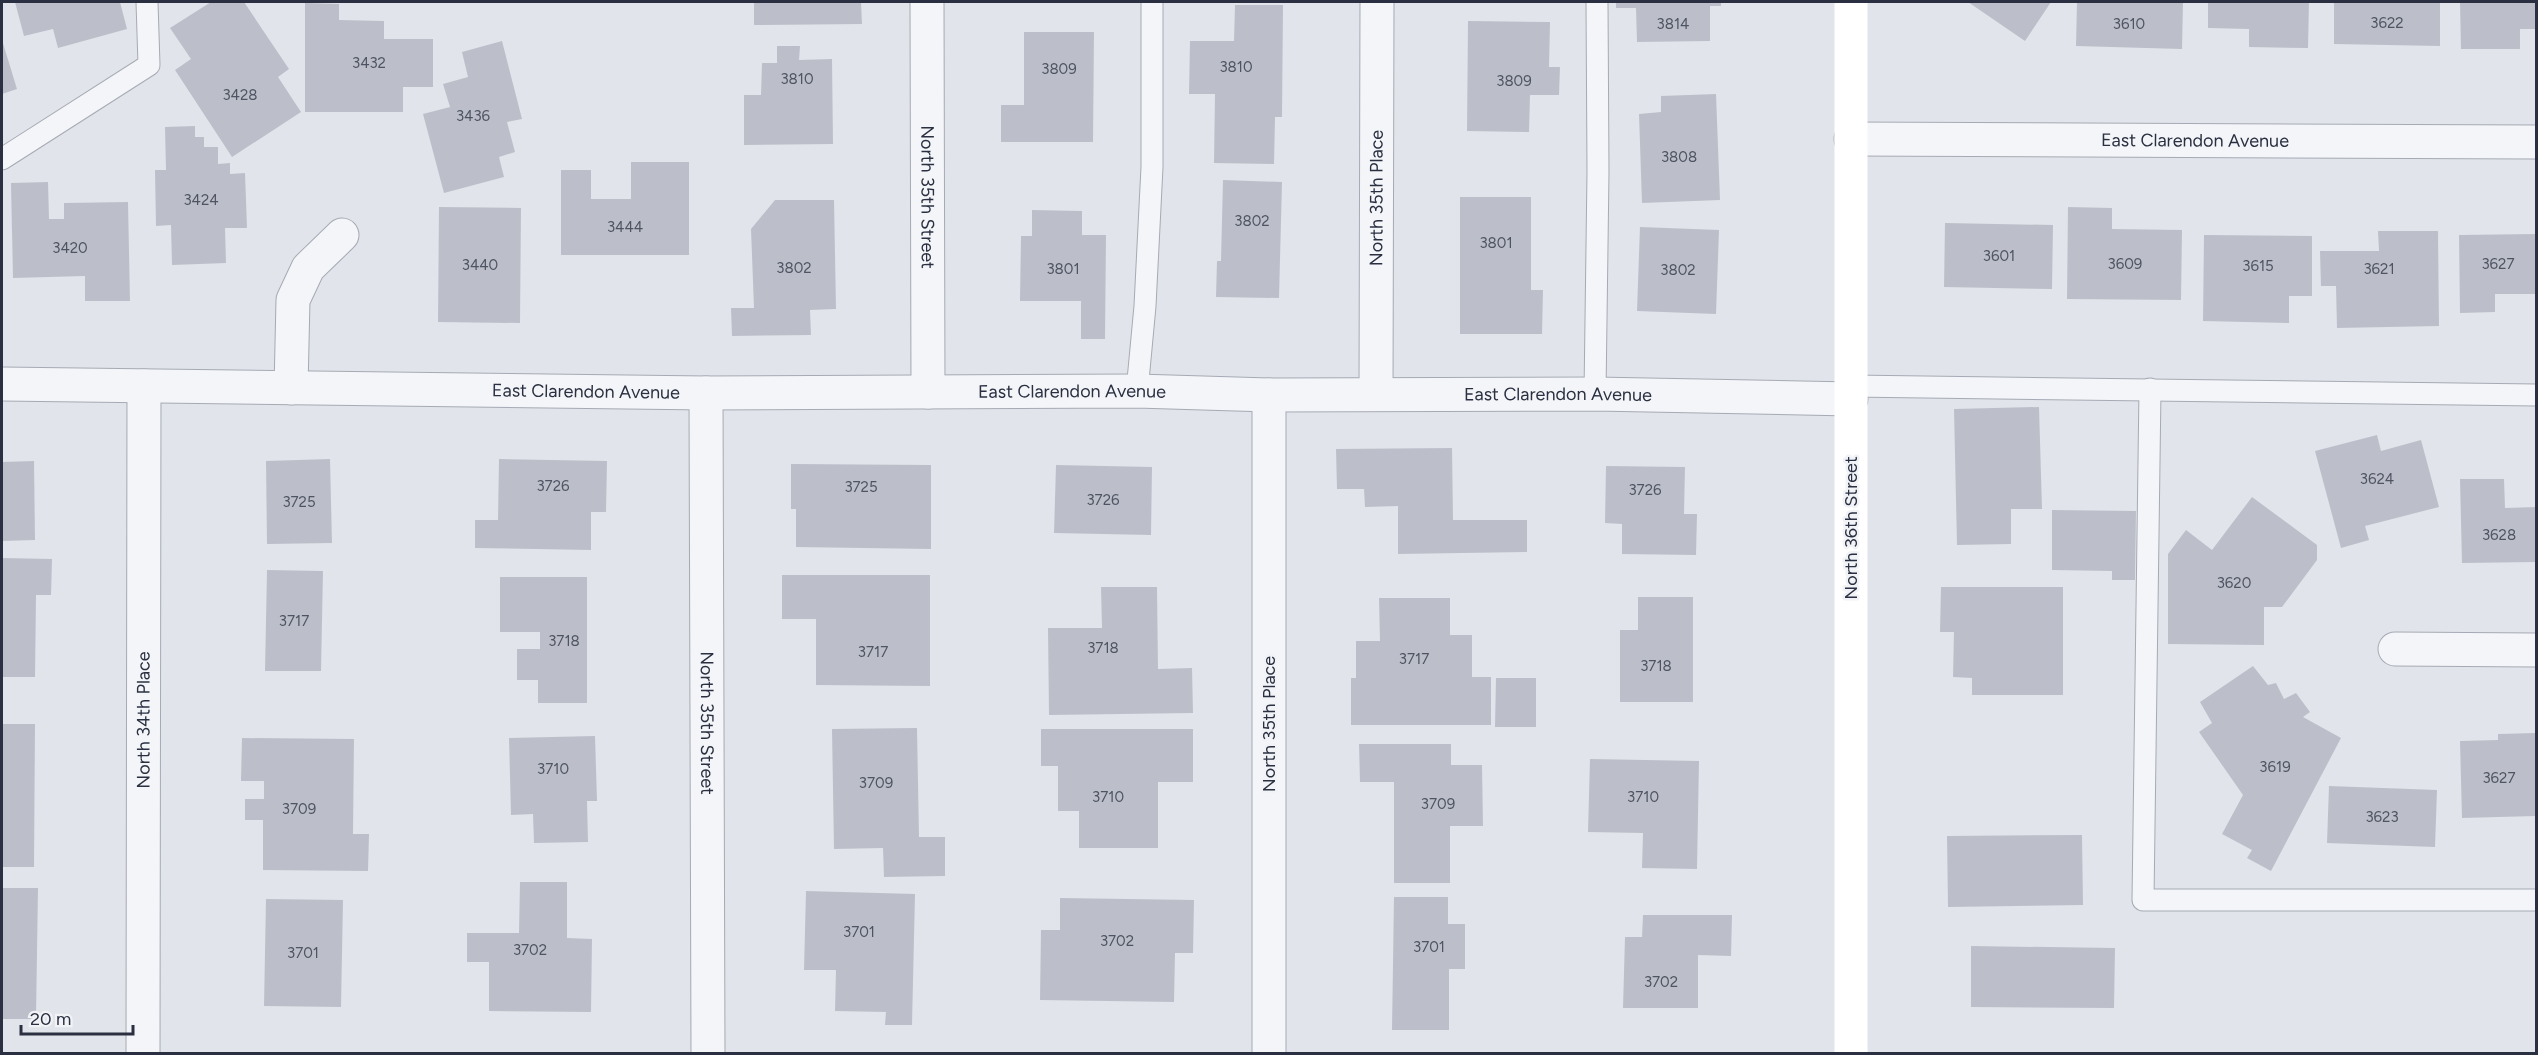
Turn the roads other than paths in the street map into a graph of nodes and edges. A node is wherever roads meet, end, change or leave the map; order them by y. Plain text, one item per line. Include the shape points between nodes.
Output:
1 (147, 2) edge
2 (927, 2) edge
3 (1152, 2) edge
4 (1377, 2) edge
5 (1597, 2) edge
6 (1851, 2) edge
7 (1851, 138) junction
8 (2536, 142) edge
9 (2, 159) edge
10 (342, 235) dead end
11 (2, 384) edge
12 (144, 386) junction
13 (291, 387) junction
14 (2150, 389) junction
15 (1137, 391) junction
16 (927, 392) junction
17 (706, 393) junction
18 (1851, 393) junction
19 (1376, 394) junction
20 (1595, 394) junction
21 (1269, 395) junction
22 (2536, 395) edge
23 (2395, 649) dead end
24 (2536, 650) edge
25 (2536, 900) edge
26 (143, 1053) edge
27 (708, 1053) edge
28 (1269, 1053) edge
29 (1851, 1053) edge

1 - 9 lane via 149,65
2 - 16 street, North 35th Street
3 - 15 lane via 1152,167
4 - 19 street, North 35th Place
5 - 20 lane
6 - 7 main road, North 36th Street
7 - 8 street, East Clarendon Avenue
7 - 18 main road, North 36th Street
10 - 13 street via 308,268 293,300
11 - 12 street, East Clarendon Avenue
12 - 13 street, East Clarendon Avenue
12 - 26 street, North 34th Place
13 - 17 street, East Clarendon Avenue
14 - 18 lane
14 - 22 lane
14 - 25 lane via 2143,900
15 - 16 street, East Clarendon Avenue
15 - 21 street, East Clarendon Avenue
16 - 17 street, East Clarendon Avenue
17 - 27 street, North 35th Street
18 - 20 street, East Clarendon Avenue
18 - 29 main road, North 36th Street
19 - 20 street, East Clarendon Avenue
19 - 21 street, East Clarendon Avenue
21 - 28 street, North 35th Place
23 - 24 street

